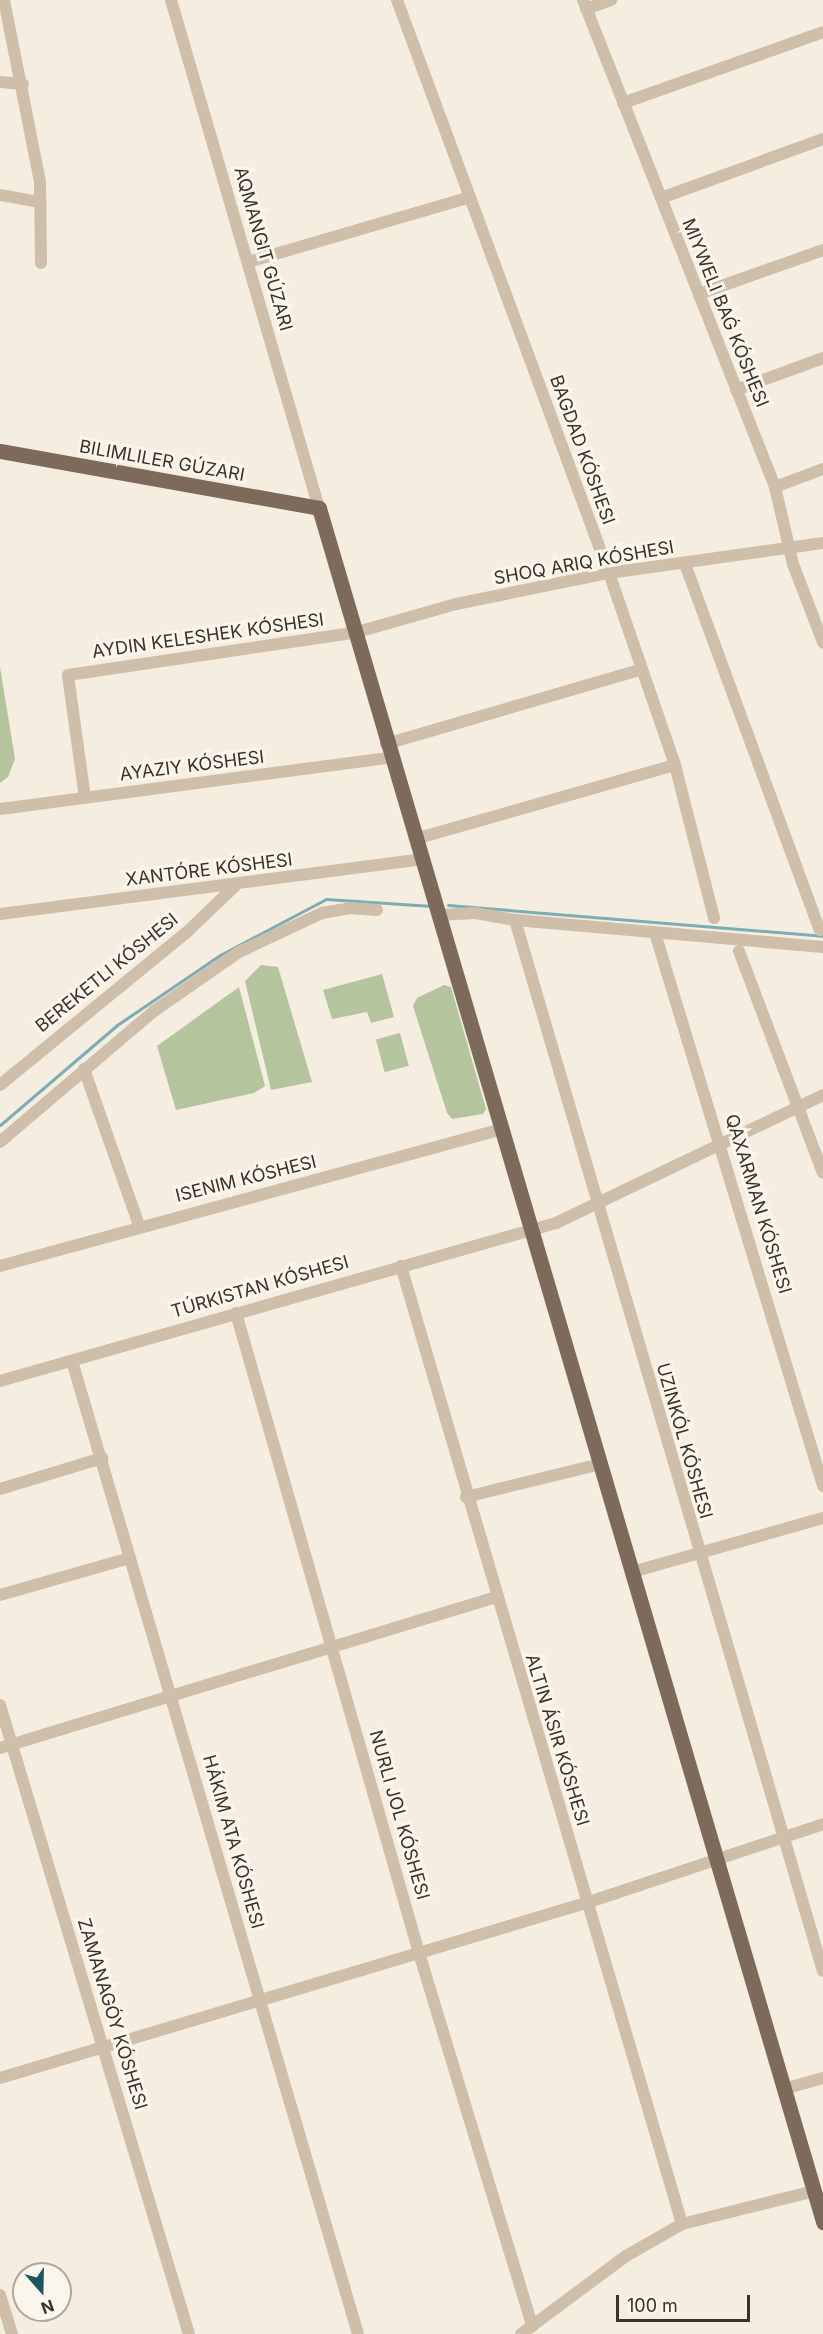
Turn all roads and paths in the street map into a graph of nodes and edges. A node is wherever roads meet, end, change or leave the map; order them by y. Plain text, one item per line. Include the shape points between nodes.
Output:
1 (4, 0) edge
2 (171, 0) edge
3 (397, 0) edge
4 (611, 0) edge
5 (585, 4) edge
6 (823, 32) edge
7 (0, 82) edge
8 (23, 84) junction
9 (624, 103) junction
10 (823, 139) edge
11 (0, 195) edge
12 (470, 197) junction
13 (661, 198) junction
14 (40, 202) junction
15 (823, 250) edge
16 (248, 262) junction
17 (41, 263) dead end
18 (699, 294) junction
19 (823, 358) edge
20 (736, 390) junction
21 (0, 451) edge
22 (823, 469) edge
23 (775, 487) junction
24 (319, 508) junction
25 (823, 543) edge
26 (789, 548) junction
27 (686, 564) junction
28 (609, 573) junction
29 (354, 633) junction
30 (823, 642) edge
31 (639, 670) junction
32 (388, 751) junction
33 (675, 765) junction
34 (85, 798) junction
35 (0, 809) edge
36 (414, 838) junction
37 (421, 859) junction
38 (235, 885) junction
39 (377, 910) dead end
40 (0, 914) edge
41 (439, 915) junction
42 (714, 918) dead end
43 (515, 920) junction
44 (820, 930) dead end
45 (655, 933) junction
46 (823, 947) edge
47 (739, 951) dead end
48 (84, 1069) junction
49 (0, 1085) edge
50 (823, 1095) edge
51 (798, 1106) junction
52 (502, 1129) junction
53 (0, 1142) edge
54 (721, 1142) junction
55 (823, 1173) edge
56 (596, 1204) junction
57 (139, 1225) junction
58 (531, 1228) junction
59 (0, 1266) edge
60 (401, 1266) junction
61 (236, 1313) junction
62 (72, 1361) junction
63 (0, 1382) edge
64 (102, 1458) junction
65 (600, 1464) junction
66 (823, 1486) edge
67 (0, 1489) edge
68 (466, 1497) junction
69 (823, 1518) edge
70 (699, 1556) junction
71 (130, 1557) junction
72 (632, 1572) junction
73 (0, 1594) edge
74 (496, 1597) junction
75 (332, 1647) junction
76 (172, 1696) junction
77 (0, 1705) edge
78 (6, 1747) edge
79 (823, 1824) edge
80 (782, 1837) junction
81 (716, 1859) junction
82 (586, 1903) junction
83 (419, 1953) junction
84 (823, 1971) edge
85 (261, 2000) junction
86 (103, 2047) junction
87 (0, 2078) edge
88 (823, 2078) edge
89 (784, 2090) junction
90 (814, 2191) junction
91 (823, 2222) edge
92 (682, 2224) junction
93 (0, 2295) edge
94 (532, 2326) junction
95 (12, 2334) edge
96 (189, 2334) edge
97 (358, 2334) edge
98 (521, 2334) edge

1 - 8 street
2 - 16 street
3 - 12 street, BAGDAD KÓSHESI
4 - 5 street
5 - 9 street, MIYWELI BAǴ KÓSHESI
6 - 9 street
7 - 8 street
8 - 14 street
9 - 13 street, MIYWELI BAǴ KÓSHESI
10 - 13 street
11 - 14 street
12 - 16 street
12 - 28 street, BAGDAD KÓSHESI
13 - 18 street, MIYWELI BAǴ KÓSHESI
14 - 17 street
15 - 18 street
16 - 24 street
18 - 20 street, MIYWELI BAǴ KÓSHESI
19 - 20 street
20 - 23 street, MIYWELI BAǴ KÓSHESI
21 - 24 main road
22 - 23 street
23 - 26 street, MIYWELI BAǴ KÓSHESI
24 - 29 main road
25 - 26 street
26 - 27 street
26 - 30 street, MIYWELI BAǴ KÓSHESI
27 - 28 street
27 - 44 street
28 - 29 street via 456,604
28 - 31 street, BAGDAD KÓSHESI
29 - 32 main road
29 - 34 street via 68,675
31 - 32 street, AYAZIY KÓSHESI
31 - 33 street, BAGDAD KÓSHESI
32 - 34 street, AYAZIY KÓSHESI
32 - 36 main road
33 - 36 street
33 - 42 street, BAGDAD KÓSHESI
34 - 35 street, AYAZIY KÓSHESI
36 - 37 main road
37 - 38 street, XANTÓRE KÓSHESI
37 - 41 main road
38 - 40 street, XANTÓRE KÓSHESI
38 - 49 street, BEREKETLI KÓSHESI via 186,933
39 - 48 street via 349,908 322,913 239,952 154,1011
41 - 43 street via 475,913
41 - 52 main road
43 - 45 street
43 - 56 street
45 - 46 street
45 - 54 street, QAXARMAN KÓSHESI
47 - 51 street
48 - 53 street
48 - 57 street
50 - 51 street, TÚRKISTAN KÓSHESI
51 - 54 street, TÚRKISTAN KÓSHESI
51 - 55 street
52 - 57 street, ISENIM KÓSHESI
52 - 58 main road
54 - 56 street, TÚRKISTAN KÓSHESI
54 - 66 street, QAXARMAN KÓSHESI
56 - 58 street, TÚRKISTAN KÓSHESI via 556,1223
56 - 70 street
57 - 59 street, ISENIM KÓSHESI
58 - 60 street, TÚRKISTAN KÓSHESI
58 - 65 main road
60 - 61 street, TÚRKISTAN KÓSHESI
60 - 68 street
61 - 62 street, TÚRKISTAN KÓSHESI
61 - 75 street
62 - 63 street, TÚRKISTAN KÓSHESI
62 - 64 street, HÁKIM ATA KÓSHESI
64 - 67 street
64 - 71 street, HÁKIM ATA KÓSHESI
65 - 68 street
65 - 72 main road
68 - 74 street
69 - 70 street
70 - 72 street
70 - 80 street
71 - 73 street
71 - 76 street, HÁKIM ATA KÓSHESI
72 - 81 main road
74 - 75 street
74 - 82 street
75 - 76 street
75 - 83 street
76 - 78 street
76 - 85 street, HÁKIM ATA KÓSHESI
77 - 78 street, ZAMANAGÓY KÓSHESI
78 - 86 street, ZAMANAGÓY KÓSHESI
79 - 80 street
80 - 81 street
80 - 84 street
81 - 82 street
81 - 89 main road
82 - 83 street
82 - 92 street
83 - 85 street
83 - 94 street
85 - 86 street
85 - 97 street, HÁKIM ATA KÓSHESI
86 - 87 street
86 - 96 street, ZAMANAGÓY KÓSHESI
88 - 89 street
89 - 90 main road
90 - 91 main road
90 - 92 street
92 - 94 street via 626,2256
93 - 95 street
94 - 98 street

